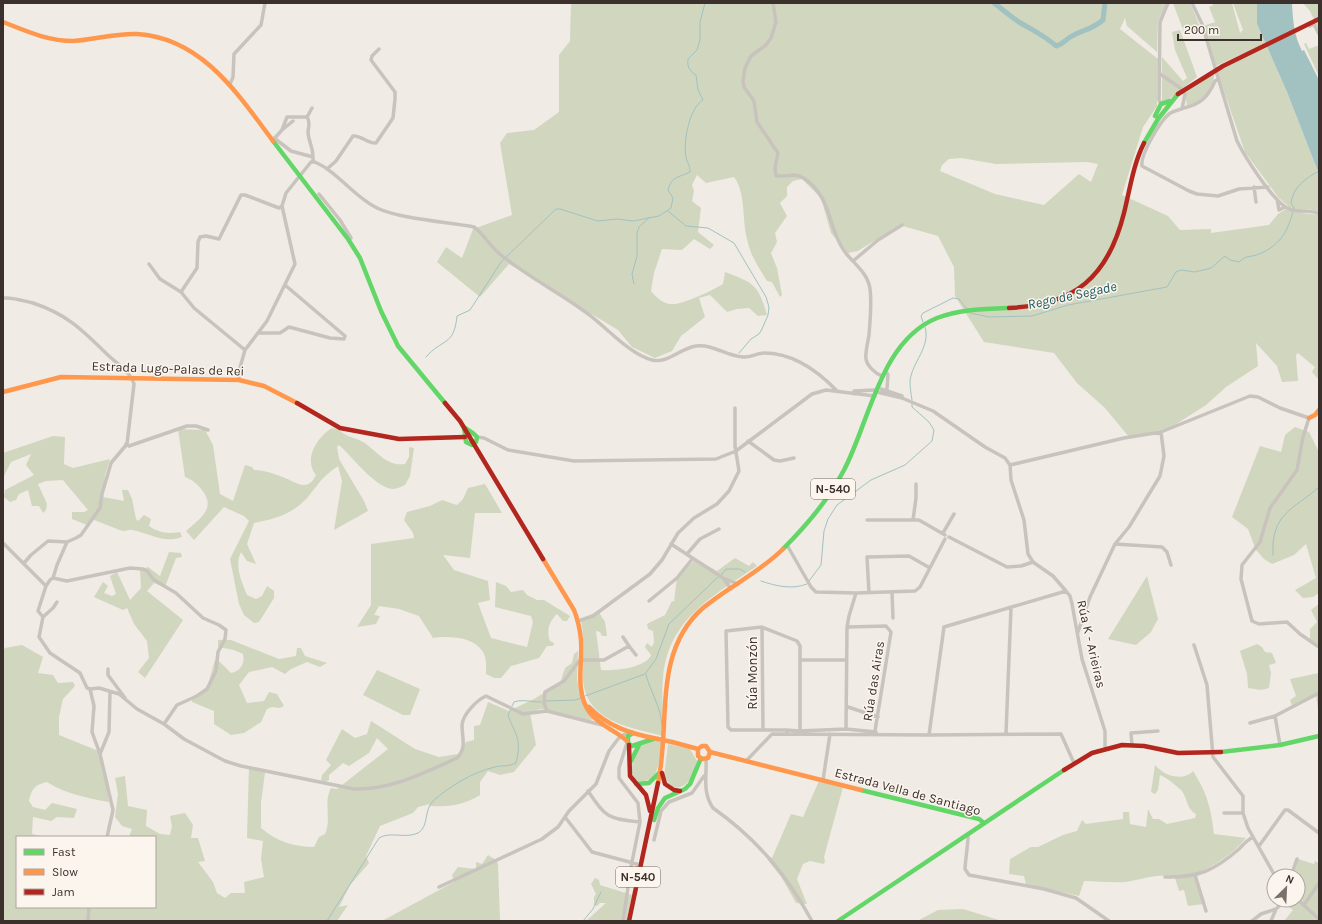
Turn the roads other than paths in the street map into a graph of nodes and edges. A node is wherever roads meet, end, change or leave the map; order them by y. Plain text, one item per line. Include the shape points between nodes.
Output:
1 (265, 3) edge
2 (773, 3) edge
3 (1168, 3) edge
4 (1192, 3) edge
5 (1319, 19) edge
6 (3, 22) edge
7 (1306, 28) dead end
8 (1319, 34) edge
9 (379, 49) dead end
10 (1160, 74) junction
11 (1217, 80) junction
12 (230, 84) junction
13 (1172, 100) junction
14 (1161, 104) junction
15 (312, 108) dead end
16 (1182, 109) junction
17 (307, 117) junction
18 (1160, 120) junction
19 (293, 121) dead end
20 (282, 130) junction
21 (274, 139) junction
22 (1145, 140) junction
23 (1142, 153) junction
24 (313, 159) junction
25 (328, 169) junction
26 (300, 176) junction
27 (1254, 187) junction
28 (1268, 188) junction
29 (319, 194) dead end
30 (1277, 199) junction
31 (1256, 202) dead end
32 (282, 206) junction
33 (1287, 208) junction
34 (1319, 214) edge
35 (902, 225) dead end
36 (349, 240) junction
37 (853, 261) junction
38 (148, 264) dead end
39 (285, 285) junction
40 (181, 292) junction
41 (3, 298) edge
42 (259, 333) junction
43 (245, 350) junction
44 (885, 369) junction
45 (882, 376) junction
46 (132, 378) junction
47 (239, 380) junction
48 (881, 388) dead end
49 (887, 389) junction
50 (837, 391) junction
51 (3, 392) edge
52 (875, 393) junction
53 (854, 394) junction
54 (902, 398) junction
55 (735, 408) dead end
56 (1319, 410) edge
57 (1309, 418) junction
58 (208, 430) dead end
59 (1161, 432) junction
60 (472, 438) junction
61 (748, 441) junction
62 (126, 444) junction
63 (736, 451) junction
64 (794, 458) dead end
65 (1010, 466) junction
66 (916, 484) dead end
67 (954, 514) dead end
68 (867, 520) dead end
69 (913, 520) junction
70 (719, 528) dead end
71 (946, 536) junction
72 (67, 542) junction
73 (3, 543) edge
74 (671, 544) junction
75 (1115, 544) junction
76 (787, 545) junction
77 (687, 554) junction
78 (693, 558) junction
79 (1033, 562) junction
80 (24, 563) junction
81 (1171, 565) dead end
82 (930, 568) junction
83 (53, 578) junction
84 (723, 578) junction
85 (738, 584) junction
86 (46, 586) junction
87 (731, 589) junction
88 (892, 592) junction
89 (1066, 592) junction
90 (856, 593) junction
91 (869, 593) junction
92 (649, 601) dead end
93 (56, 602) dead end
94 (1011, 608) junction
95 (43, 617) junction
96 (893, 618) dead end
97 (578, 621) junction
98 (762, 627) junction
99 (847, 627) junction
100 (1078, 632) junction
101 (623, 637) dead end
102 (1194, 645) dead end
103 (629, 646) junction
104 (1319, 647) edge
105 (636, 654) dead end
106 (580, 660) junction
107 (800, 660) junction
108 (847, 660) junction
109 (108, 669) dead end
110 (90, 689) junction
111 (110, 692) junction
112 (1319, 693) edge
113 (582, 694) junction
114 (125, 698) junction
115 (848, 707) junction
116 (547, 711) junction
117 (1275, 716) junction
118 (878, 717) junction
119 (1250, 723) dead end
120 (164, 724) junction
121 (604, 725) junction
122 (625, 730) junction
123 (763, 730) junction
124 (800, 730) junction
125 (846, 730) junction
126 (1158, 731) dead end
127 (787, 732) junction
128 (875, 732) junction
129 (632, 733) junction
130 (1006, 733) junction
131 (638, 734) junction
132 (830, 734) junction
133 (846, 735) junction
134 (929, 735) junction
135 (1319, 736) edge
136 (658, 739) junction
137 (626, 742) junction
138 (639, 744) junction
139 (1132, 745) junction
140 (1280, 745) junction
141 (698, 749) junction
142 (1105, 749) junction
143 (710, 752) junction
144 (1212, 753) junction
145 (100, 754) junction
146 (623, 756) junction
147 (701, 758) junction
148 (706, 759) junction
149 (747, 760) junction
150 (1074, 763) junction
151 (629, 766) junction
152 (661, 768) junction
153 (705, 775) junction
154 (823, 780) junction
155 (636, 784) junction
156 (588, 790) junction
157 (682, 791) junction
158 (1224, 813) dead end
159 (1243, 813) junction
160 (565, 817) junction
161 (640, 822) junction
162 (984, 823) junction
163 (648, 832) junction
164 (1319, 833) edge
165 (968, 834) junction
166 (107, 836) edge
167 (1253, 837) junction
168 (654, 840) dead end
169 (1259, 846) junction
170 (642, 851) junction
171 (1297, 859) dead end
172 (632, 862) junction
173 (1271, 868) edge
174 (1294, 868) edge
175 (1195, 875) junction
176 (1165, 877) dead end
177 (637, 879) junction
178 (1319, 883) edge
179 (439, 887) dead end
180 (1306, 902) edge
181 (1306, 907) edge
182 (89, 908) edge
183 (1276, 909) joint
184 (1206, 911) dead end
185 (1319, 919) edge
186 (88, 921) edge
187 (623, 921) edge
188 (629, 921) edge
189 (633, 921) edge
190 (812, 921) edge
191 (838, 921) edge
192 (1109, 921) edge
193 (1252, 921) edge
194 (1271, 921) edge

1 - 12 street via 262,23 234,54 233,77
2 - 37 street via 776,22 771,38 751,56 745,68 744,87 754,101 758,122 778,153 776,176 797,174 822,195 836,238
3 - 10 street via 1160,22
4 - 11 street via 1202,24
5 - 13 main road, N-540, bridge via 1223,66 1195,82
6 - 12 main road via 45,38 58,40 72,41 121,34 156,37 199,55
7 - 8 street via 1314,24
9 - 25 street via 371,60 394,92 393,118 376,143 353,136
10 - 14 street
10 - 16 street via 1185,94 1186,100
11 - 16 street via 1203,101
11 - 28 street via 1237,142
12 - 21 main road
13 - 14 main road
13 - 18 main road, N-540
14 - 22 main road via 1148,128
15 - 17 street
16 - 18 street
17 - 20 street via 286,117
17 - 24 street
18 - 22 main road, N-540
18 - 23 street
19 - 20 street
20 - 21 street
21 - 24 street via 291,151
21 - 26 main road
22 - 23 main road, N-540
23 - 27 street via 1145,168 1198,194 1218,196
23 - 44 main road, N-540 via 1113,248 1092,279 1070,294 1044,305 1028,308 963,310 936,318 916,331 898,349
24 - 25 street
24 - 26 street
25 - 50 street via 357,196 378,208 392,213 474,227 499,254 582,310 639,355 662,361 678,351 698,346 717,348 743,358 763,353 784,356 817,371
26 - 32 street via 286,193
26 - 36 main road
27 - 28 street
27 - 31 street
28 - 30 street
29 - 36 street via 348,230 351,238
30 - 33 street
30 - 33 street via 1279,210
32 - 39 street via 295,264
32 - 40 street via 270,206 241,195 220,239 200,237 197,268
33 - 34 street
35 - 37 street via 878,240
36 - 60 main road via 360,258 398,346 450,407
37 - 45 street via 867,279 870,290 866,359 871,368
38 - 40 street via 160,279
39 - 42 street
39 - 42 street via 345,336 344,339 316,335 294,327 280,333
40 - 43 street via 204,318
41 - 46 street via 28,302 62,314
42 - 43 street
43 - 47 street
44 - 45 main road, N-540
44 - 49 street via 888,374
45 - 52 main road, N-540
46 - 47 main road, Estrada Lugo-Palas de Rei
46 - 51 main road, Estrada Lugo-Palas de Rei via 61,377
46 - 62 street via 134,384
47 - 60 main road, Estrada Lugo-Palas de Rei via 259,384 286,396 340,428 399,439
48 - 49 street
49 - 54 street
50 - 53 street
50 - 61 street via 826,390 806,398
52 - 53 street
52 - 53 street
52 - 54 street
52 - 76 main road, N-540 via 860,436 839,478 812,517
54 - 65 street via 933,411 1005,458
55 - 63 street
56 - 57 main road
57 - 59 street via 1250,396
57 - 104 street via 1297,470 1270,508 1260,542 1242,565 1241,579 1252,621 1259,624 1287,622
58 - 62 street via 187,426 129,446
59 - 65 street via 1124,438
59 - 75 street via 1164,456 1160,476
60 - 63 street via 484,438 508,450 574,461 716,459
60 - 97 main road via 574,610
61 - 63 street
61 - 64 street via 774,460 780,462
62 - 72 street via 111,463 100,508 81,535
63 - 74 street via 739,471 729,491 717,504 694,518
65 - 79 street via 1011,480 1024,520 1028,554
66 - 69 street
67 - 71 street
68 - 69 street
69 - 71 street via 919,520
70 - 77 street via 700,539
71 - 79 street via 1007,568
71 - 82 street
72 - 80 street via 48,541
72 - 83 street
73 - 80 street
74 - 77 street
74 - 97 street via 662,560 640,583 593,616
75 - 81 street via 1162,547 1167,552
75 - 100 street via 1090,598
76 - 85 main road, N-540 via 762,568
76 - 90 street via 810,587 816,592
77 - 78 street
78 - 84 street
78 - 92 street via 677,578
79 - 89 street via 1047,571
80 - 86 street
82 - 88 street via 920,587 915,591
82 - 91 street via 909,556 867,557
83 - 86 street
83 - 120 street via 67,581 130,568 142,569 203,618 219,624 226,630 218,652 216,671 206,689 177,705
84 - 85 street
84 - 87 street
85 - 87 main road, N-540
86 - 95 street via 38,611
87 - 152 main road, N-540 via 698,613 688,624 670,657 664,690 666,729
88 - 91 street
88 - 96 street
89 - 94 street
89 - 100 street, Rúa K - Arieiras via 1070,596
90 - 91 street
90 - 99 street
93 - 95 street
94 - 130 street
94 - 134 street via 944,628
95 - 110 street via 39,637 45,648 80,673 87,688
97 - 106 main road
98 - 107 street via 797,641 800,646
98 - 123 street, Rúa Monzón
98 - 123 street, Rúa Monzón via 726,631 728,728
99 - 108 street
99 - 118 street, Rúa das Airas via 886,626 890,629
100 - 142 street, Rúa K - Arieiras via 1082,659 1105,731
101 - 103 street
102 - 144 street via 1207,685
103 - 105 street
103 - 106 street via 604,660
106 - 113 main road via 579,679
106 - 116 street via 564,681 545,692 544,703
107 - 108 street
107 - 124 street
108 - 115 street
109 - 114 street via 108,675
110 - 111 street via 99,688
110 - 145 street via 94,706 92,732
111 - 114 street
111 - 145 street via 109,732
112 - 117 street
113 - 121 main road via 590,714
113 - 122 main road, Estrada Vella de Santiago via 588,706 600,719
114 - 120 street via 145,714
115 - 118 street
115 - 125 street
116 - 120 street via 523,714 490,697 482,698 472,707 463,722 464,747 462,754 457,758 414,778 366,789 354,789 230,763 184,739
116 - 121 street
117 - 119 street
117 - 140 street
118 - 128 street, Rúa das Airas
121 - 122 street
121 - 137 main road
122 - 129 main road, Estrada Vella de Santiago
123 - 127 street
124 - 125 street
124 - 127 street
125 - 128 street
125 - 133 street
126 - 139 street via 1131,733
127 - 132 street
127 - 149 street via 772,734
128 - 133 street
128 - 134 street
129 - 131 main road, Estrada Vella de Santiago
129 - 137 street
129 - 137 main road
130 - 134 street
130 - 150 street via 1061,734
131 - 136 main road, Estrada Vella de Santiago
131 - 138 main road via 641,738
132 - 133 street
132 - 154 street
135 - 140 main road, Estrada Vella de Santiago
136 - 138 main road
136 - 141 main road, Estrada Vella de Santiago, bridge
137 - 138 main road
137 - 146 street
137 - 146 street
137 - 151 main road
137 - 156 street via 609,752 598,781
138 - 151 main road
139 - 142 main road, Estrada Vella de Santiago
139 - 144 main road, Estrada Vella de Santiago via 1178,753
140 - 144 main road, Estrada Vella de Santiago
141 - 143 main road, Estrada Vella de Santiago via 708,747
141 - 147 main road via 697,754
142 - 150 main road, Estrada Vella de Santiago
143 - 148 main road
143 - 149 main road, Estrada Vella de Santiago
144 - 159 street via 1243,796
145 - 166 street via 112,810
146 - 161 street via 619,778 638,803
147 - 148 main road
147 - 157 main road via 695,776
148 - 153 street
149 - 154 main road, Estrada Vella de Santiago
150 - 162 main road, Estrada Vella de Santiago
151 - 155 main road via 629,775
152 - 155 main road via 651,783
152 - 157 main road via 665,784 674,790
152 - 163 main road, N-540
153 - 168 street via 692,793 669,802 662,811
153 - 190 street via 706,795 713,808 764,851 791,886
154 - 162 main road, Estrada Vella de Santiago via 979,819
155 - 163 main road via 650,803
156 - 160 street
156 - 161 street via 605,814
157 - 163 main road via 667,796 661,802
158 - 159 street
159 - 167 street
160 - 172 street via 592,852
160 - 179 street via 558,827 542,839
161 - 172 street
162 - 165 main road
163 - 170 main road, N-540
163 - 189 main road, N-540
164 - 169 street via 1285,810
165 - 191 main road
165 - 192 street via 965,869 970,875 1044,889 1076,898
167 - 169 street
167 - 175 street via 1217,866
169 - 173 street
170 - 172 street via 638,859
170 - 177 main road, N-540
171 - 174 street
172 - 177 street via 637,864
172 - 187 street
175 - 176 street
175 - 184 street
177 - 188 main road, N-540
178 - 180 street
181 - 185 street
182 - 186 street
183 - 193 street via 1261,914
183 - 194 street

